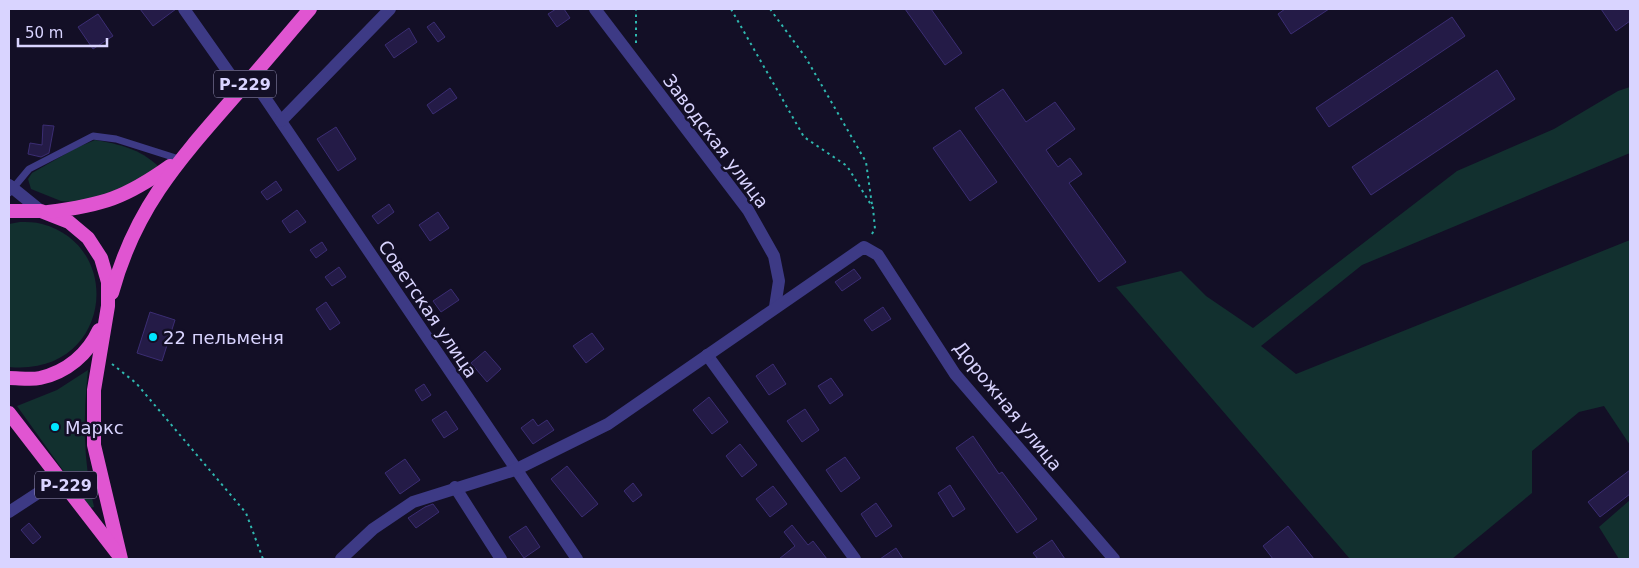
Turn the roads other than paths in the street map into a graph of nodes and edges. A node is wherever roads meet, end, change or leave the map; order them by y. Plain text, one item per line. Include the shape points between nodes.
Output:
1 (184, 9) edge
2 (310, 9) edge
3 (390, 9) edge
4 (595, 9) edge
5 (251, 77) junction
6 (241, 90) junction
7 (281, 121) junction
8 (179, 159) junction
9 (10, 189) edge
10 (9, 211) edge
11 (44, 211) junction
12 (775, 307) junction
13 (107, 311) junction
14 (707, 355) junction
15 (9, 378) edge
16 (9, 413) edge
17 (515, 470) junction
18 (61, 478) junction
19 (455, 487) junction
20 (9, 512) edge
21 (122, 559) edge
22 (341, 559) edge
23 (501, 559) edge
24 (577, 559) edge
25 (856, 559) edge
26 (1114, 559) edge

1 - 6 street
2 - 5 highway, Р-229
3 - 7 street
4 - 12 street, Заводская улица via 748,210 774,256 779,281
5 - 6 highway, Р-229
5 - 7 street, Советская улица
6 - 8 highway, Р-229
7 - 17 street, Советская улица
8 - 9 lane via 116,139 93,136 29,169
8 - 11 highway, Р-229 via 146,183 116,199
8 - 13 highway, Р-229 via 137,227 120,264
9 - 11 street
10 - 11 highway, Р-229
11 - 13 highway, Р-229 via 69,222 88,238 101,258 108,282
12 - 14 street
12 - 26 street, Дорожная улица via 864,247 878,255 955,374
13 - 15 highway, Р-229 via 92,345 69,367 39,378
13 - 21 highway, Р-229 via 94,390 94,445
14 - 17 street via 608,424
14 - 25 street
16 - 18 highway, Р-229
17 - 19 street
17 - 24 street, Советская улица
18 - 20 street
18 - 21 highway, Р-229
19 - 22 street via 413,502 373,530
19 - 23 street

